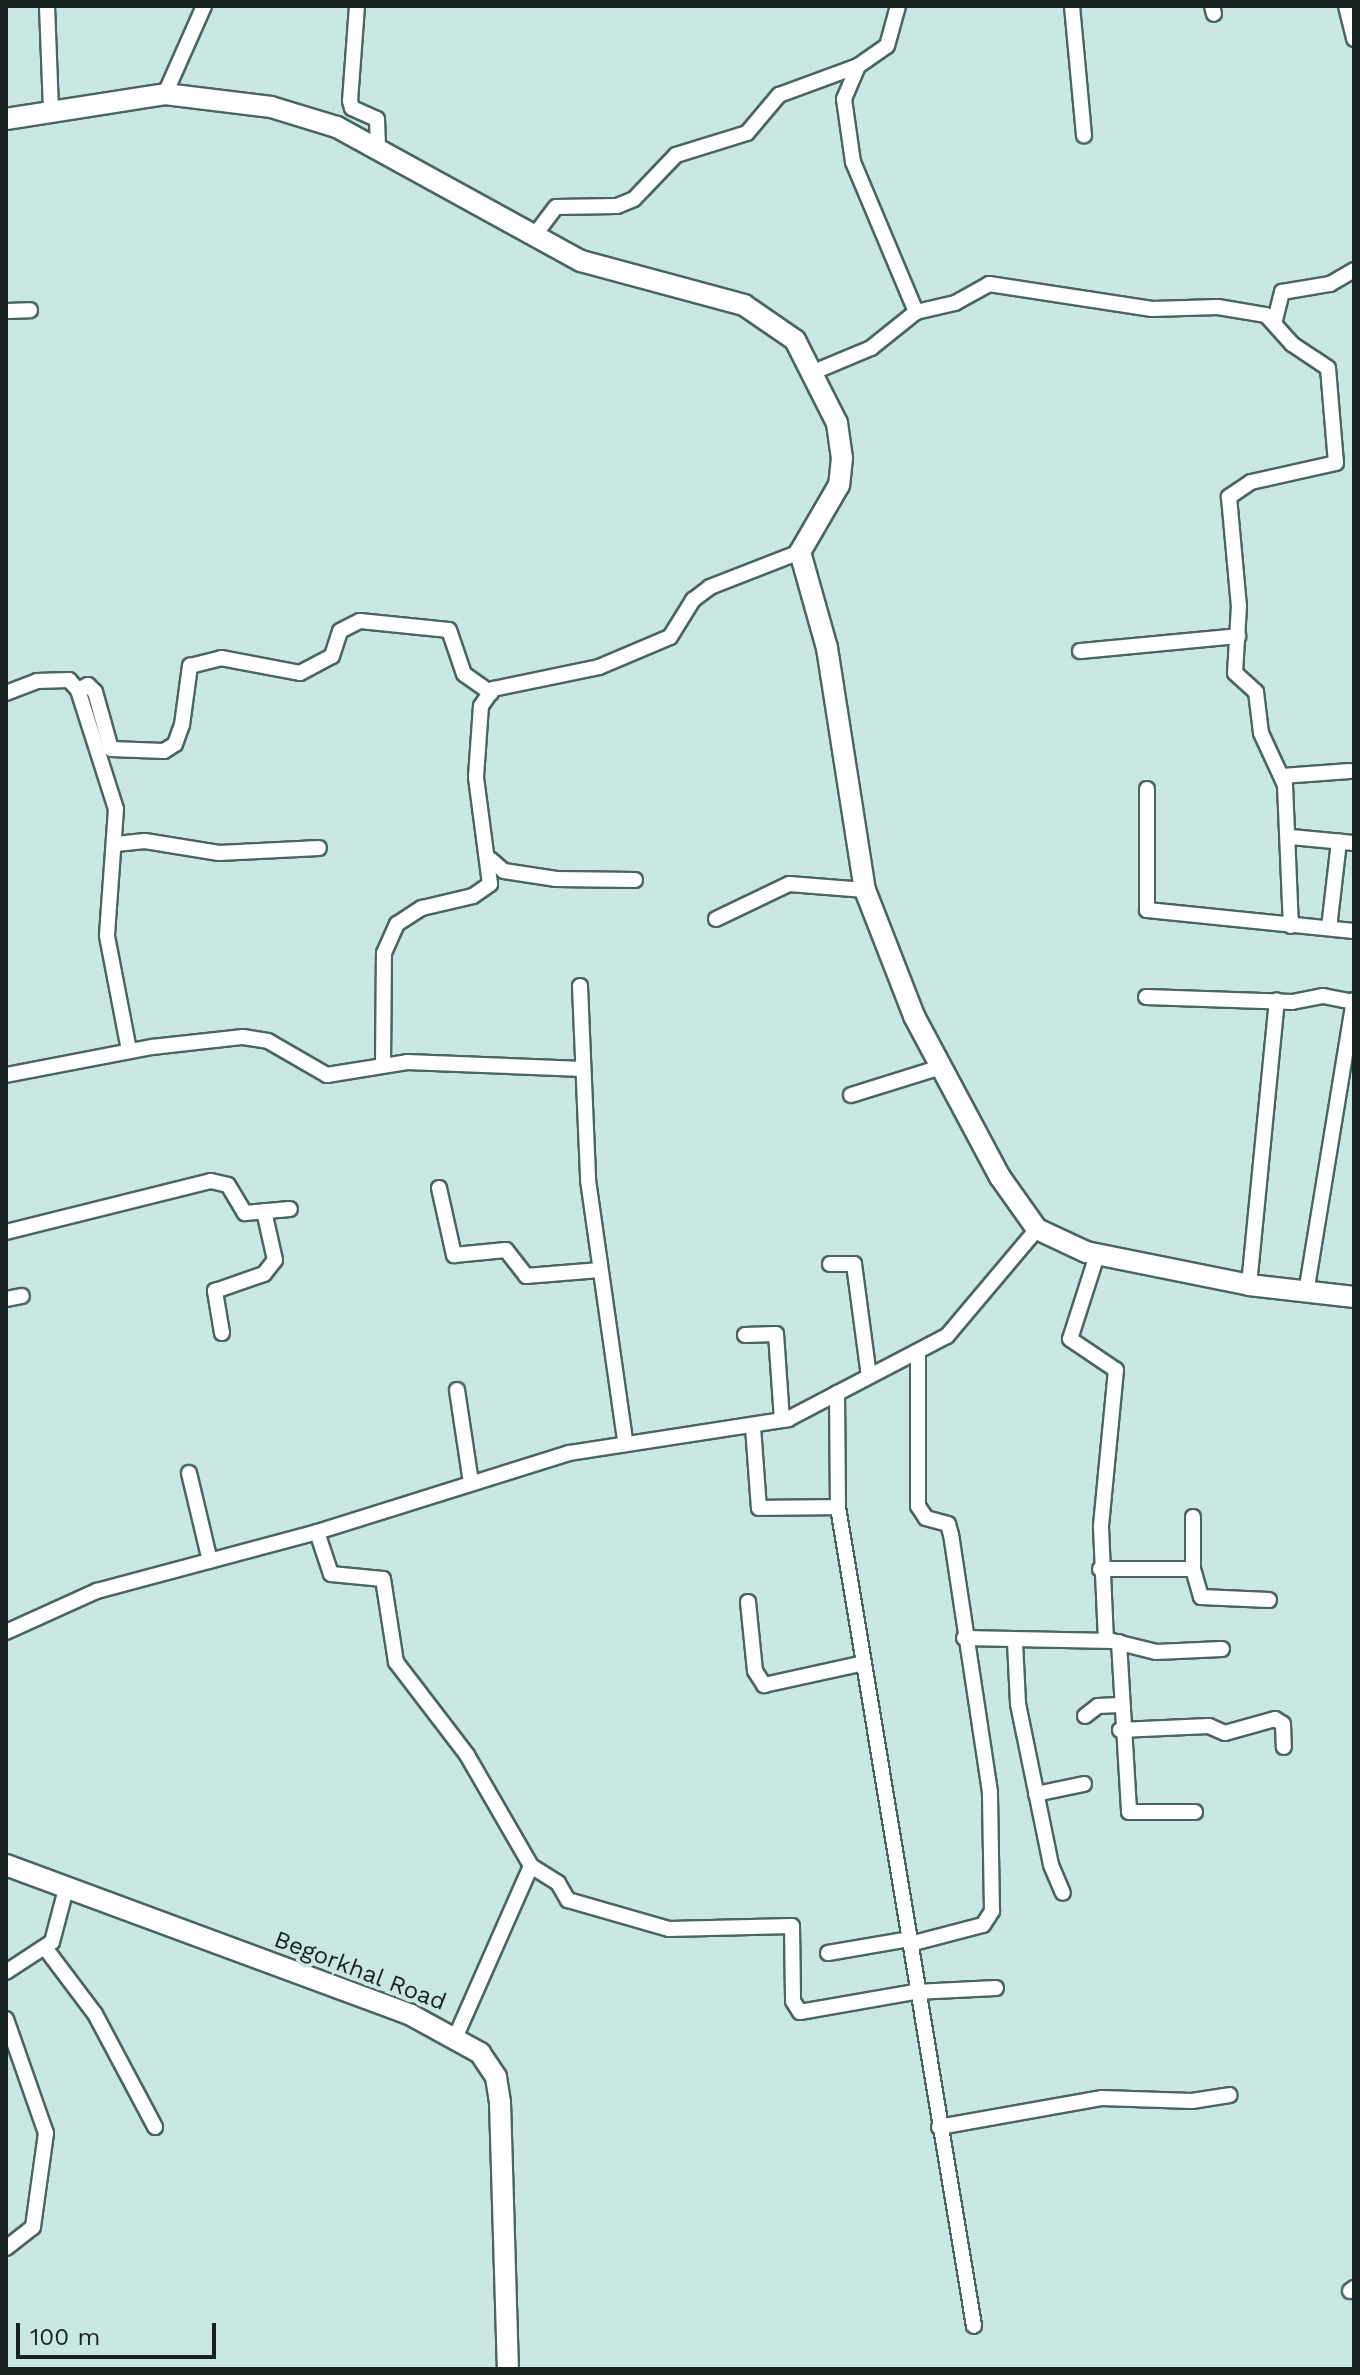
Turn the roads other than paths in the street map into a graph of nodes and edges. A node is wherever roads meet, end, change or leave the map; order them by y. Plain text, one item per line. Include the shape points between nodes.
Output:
1 (47, 6) edge
2 (204, 6) edge
3 (357, 6) edge
4 (898, 6) edge
5 (1072, 6) edge
6 (1346, 6) edge
7 (1354, 39) edge
8 (858, 66) junction
9 (165, 94) junction
10 (51, 111) junction
11 (6, 119) edge
12 (1084, 135) dead end
13 (378, 149) junction
14 (534, 236) junction
15 (1354, 270) edge
16 (30, 310) dead end
17 (6, 311) edge
18 (916, 312) junction
19 (1275, 320) junction
20 (816, 371) junction
21 (800, 552) junction
22 (1238, 636) junction
23 (1080, 651) dead end
24 (78, 690) junction
25 (6, 693) edge
26 (491, 693) junction
27 (1350, 771) dead end
28 (1282, 776) junction
29 (1147, 789) dead end
30 (1291, 837) junction
31 (1346, 843) edge
32 (116, 844) junction
33 (319, 848) dead end
34 (490, 859) junction
35 (635, 880) dead end
36 (865, 890) junction
37 (716, 919) dead end
38 (1291, 926) junction
39 (1329, 928) junction
40 (1354, 931) edge
41 (580, 986) dead end
42 (1146, 997) dead end
43 (1277, 1000) junction
44 (1354, 1001) edge
45 (129, 1050) junction
46 (383, 1064) junction
47 (941, 1067) junction
48 (583, 1069) junction
49 (6, 1075) edge
50 (851, 1095) dead end
51 (439, 1188) dead end
52 (290, 1209) dead end
53 (264, 1211) junction
54 (1037, 1229) junction
55 (6, 1232) edge
56 (1097, 1255) junction
57 (830, 1264) dead end
58 (600, 1270) junction
59 (1249, 1285) junction
60 (1306, 1293) junction
61 (22, 1296) dead end
62 (1354, 1297) edge
63 (6, 1299) edge
64 (222, 1333) dead end
65 (745, 1335) dead end
66 (918, 1352) junction
67 (869, 1376) junction
68 (457, 1390) dead end
69 (837, 1393) junction
70 (782, 1420) junction
71 (753, 1427) junction
72 (625, 1439) junction
73 (189, 1473) dead end
74 (471, 1483) junction
75 (838, 1507) junction
76 (1193, 1517) dead end
77 (317, 1532) junction
78 (210, 1561) junction
79 (1100, 1569) junction
80 (1193, 1569) junction
81 (1269, 1600) dead end
82 (748, 1602) dead end
83 (6, 1632) edge
84 (964, 1638) junction
85 (1112, 1641) junction
86 (1015, 1642) junction
87 (1222, 1649) dead end
88 (864, 1663) junction
89 (1119, 1705) junction
90 (1085, 1716) dead end
91 (1120, 1730) junction
92 (1284, 1747) dead end
93 (1084, 1784) dead end
94 (1036, 1794) junction
95 (1195, 1812) dead end
96 (6, 1865) edge
97 (531, 1866) junction
98 (66, 1889) junction
99 (1063, 1893) dead end
100 (910, 1942) junction
101 (46, 1949) junction
102 (828, 1953) dead end
103 (6, 1972) edge
104 (996, 1988) dead end
105 (915, 1992) junction
106 (6, 2019) edge
107 (456, 2036) junction
108 (1230, 2095) dead end
109 (155, 2127) dead end
110 (939, 2127) junction
111 (6, 2248) edge
112 (974, 2326) dead end
113 (508, 2369) edge

1 - 10 street
2 - 9 street
3 - 13 street via 350,101 352,108 377,119
4 - 8 street via 887,46
5 - 12 street
6 - 7 street
8 - 14 street via 779,95 747,133 676,155 634,199 617,206 556,207
8 - 18 street via 844,99 853,162
9 - 10 street
9 - 13 street via 271,107 337,127
10 - 11 street
13 - 14 street
14 - 20 street via 600,268 744,305 795,340
15 - 19 street via 1330,284 1282,292
16 - 17 street
18 - 19 street via 955,303 989,284 1152,309 1218,307
18 - 20 street via 871,348
19 - 22 street via 1292,344 1331,373 1337,458 1329,468 1231,491
20 - 21 street via 837,423 843,471
21 - 26 street via 701,593 670,637 599,667 510,683
21 - 36 street via 827,648
22 - 23 street
22 - 28 street via 1236,678 1256,692 1261,733
24 - 25 street via 62,680 23,684
24 - 26 street via 88,685 95,692 111,749 164,751 175,744 182,725 190,666 221,658 300,673 319,668 332,656 345,625 360,621 449,630 464,674
24 - 32 street via 116,809
26 - 34 street via 481,706 476,777
27 - 28 street
28 - 30 street
29 - 38 street via 1147,910
30 - 31 street
30 - 38 street
31 - 39 street
32 - 33 street via 145,841 219,853
32 - 45 street via 107,936
34 - 35 street via 504,871 556,879
34 - 46 street via 490,884 473,896 451,897 397,924 384,953
36 - 37 street via 789,884
36 - 47 street via 914,1016
38 - 39 street
39 - 40 street
41 - 48 street
42 - 43 street
43 - 44 street via 1323,996
43 - 59 street
44 - 60 street
45 - 46 street via 258,1038 319,1074
45 - 49 street
46 - 48 street
47 - 50 street
47 - 54 street via 1000,1177
48 - 58 street
51 - 58 street via 454,1255 506,1250 526,1276
52 - 53 street
53 - 55 street via 245,1213 228,1185 211,1181
53 - 64 street via 273,1267 215,1291
54 - 56 street
54 - 66 street via 959,1326
56 - 59 street
56 - 79 street via 1070,1339 1116,1370
57 - 67 street via 854,1264
58 - 72 street
59 - 60 street
60 - 62 street
61 - 63 street
65 - 70 street via 776,1334
66 - 67 street
66 - 84 street via 918,1506 926,1518 948,1524
67 - 69 street
68 - 74 street
69 - 70 street
69 - 75 street
70 - 71 street
71 - 72 street
71 - 75 street via 759,1508
72 - 74 street
73 - 78 street
74 - 77 street
75 - 88 street
76 - 80 street
77 - 78 street
77 - 97 street via 331,1574 383,1579 396,1662 467,1755
78 - 83 street via 97,1591
79 - 80 street
79 - 85 street
80 - 81 street via 1201,1597
82 - 88 street via 755,1671 764,1685
84 - 86 street
84 - 100 street via 990,1792 992,1911 983,1925
85 - 86 street
85 - 87 street via 1156,1652
85 - 89 street
86 - 94 street via 1018,1704
88 - 100 street
89 - 90 street via 1098,1706
89 - 91 street
91 - 92 street via 1209,1726 1225,1733 1275,1719 1283,1724
91 - 95 street via 1129,1812
93 - 94 street
94 - 99 street
96 - 98 street, Begorkhal Road
97 - 105 street via 558,1883 568,1900 642,1925 792,1926 791,1987 800,2012
97 - 107 street
98 - 101 street via 57,1933
98 - 107 street, Begorkhal Road
100 - 102 street
100 - 105 street
101 - 103 street
101 - 109 street via 95,2014
104 - 105 street
105 - 110 street
106 - 111 street via 46,2133 33,2227
107 - 113 street, Begorkhal Road via 488,2062 500,2102
108 - 110 street via 1192,2101 1102,2098
110 - 112 street

